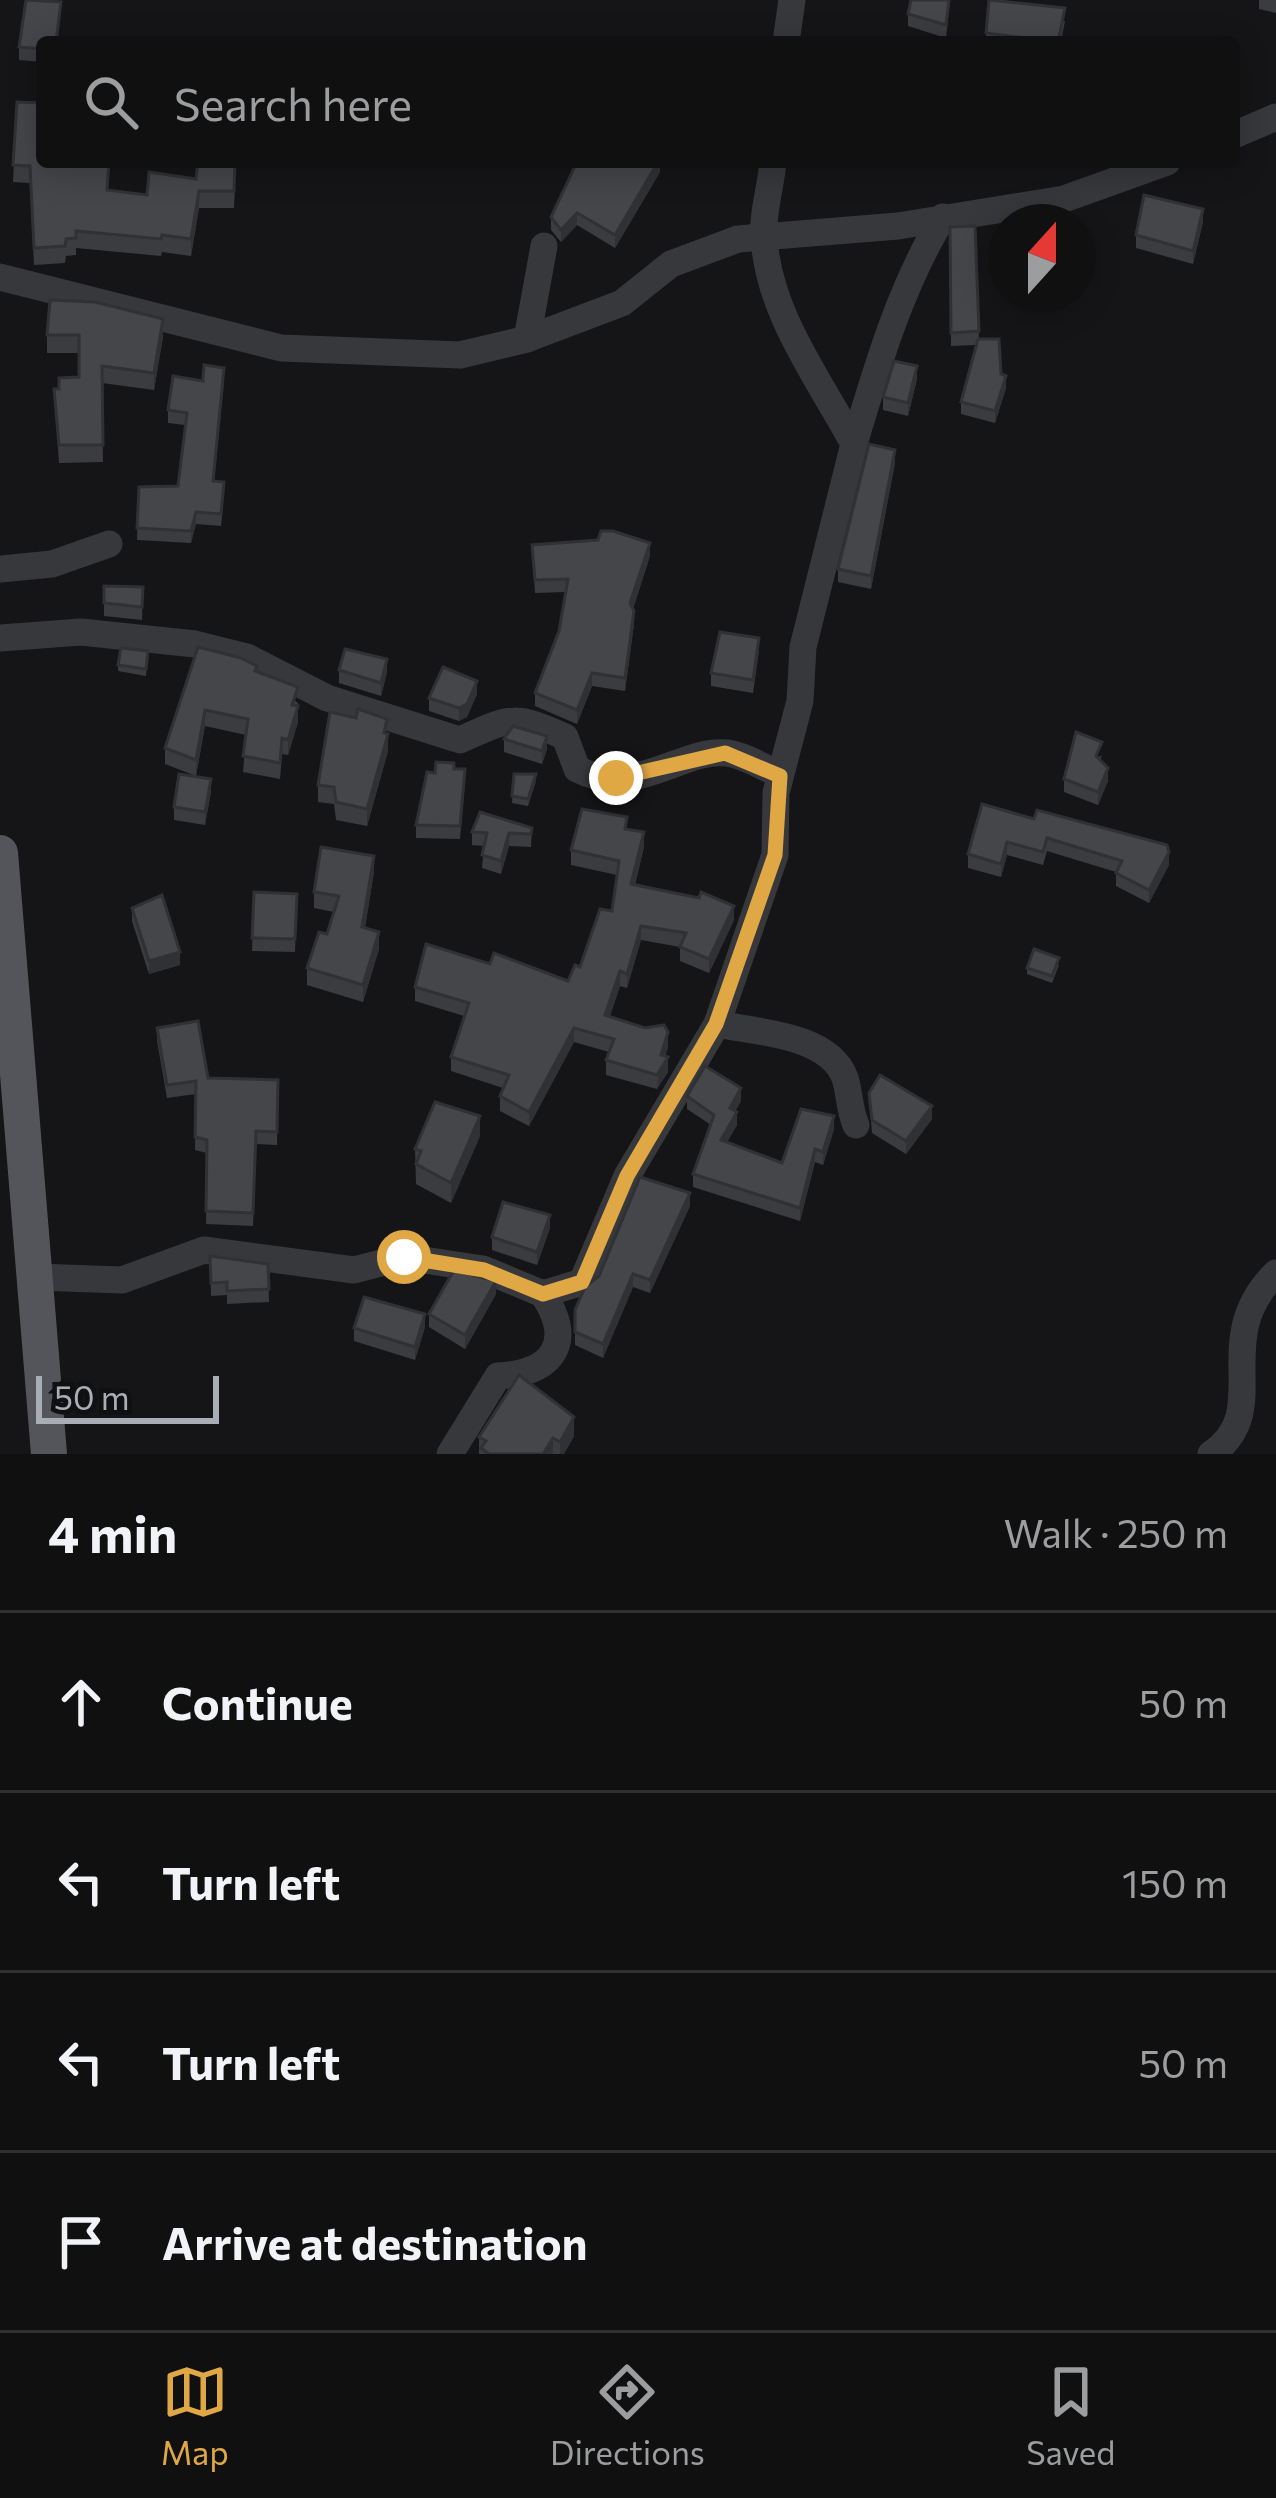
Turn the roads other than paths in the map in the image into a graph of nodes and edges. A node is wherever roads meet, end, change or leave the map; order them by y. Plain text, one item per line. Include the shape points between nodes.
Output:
1 (792, 0) edge
2 (787, 36) edge
3 (1276, 117) edge
4 (1240, 132) edge
5 (772, 168) edge
6 (1151, 168) edge
7 (943, 217) junction
8 (763, 233) junction
9 (544, 246) dead end
10 (0, 277) edge
11 (526, 339) junction
12 (854, 444) junction
13 (110, 544) dead end
14 (0, 568) edge
15 (0, 638) edge
16 (780, 776) junction
17 (0, 853) edge
18 (4, 944) edge
19 (716, 1024) junction
20 (856, 1124) dead end
21 (1276, 1273) edge
22 (36, 1276) junction
23 (543, 1294) junction
24 (49, 1454) edge
25 (450, 1454) edge
26 (1211, 1454) edge

1 - 2 street
3 - 4 street
5 - 8 street
6 - 7 street via 1064,200
7 - 8 street
7 - 12 street via 884,345
8 - 11 street via 671,264 622,303
8 - 12 street via 781,314
9 - 11 street
10 - 11 street via 281,348 460,355
12 - 16 street
13 - 14 street via 52,564
15 - 16 street via 81,632 195,644 460,740 494,721 520,718 565,737 577,769 589,776 650,774 725,753
16 - 19 street via 775,855
17 - 18 main road
18 - 22 main road
19 - 20 street via 802,1042 829,1056 846,1081
19 - 23 street via 627,1176 582,1282
21 - 26 street via 1247,1319 1257,1411 1250,1429
22 - 23 street via 122,1280 204,1250 354,1270 404,1257 484,1270
22 - 24 main road
23 - 25 street via 557,1316 559,1340 549,1360 526,1375 498,1376

